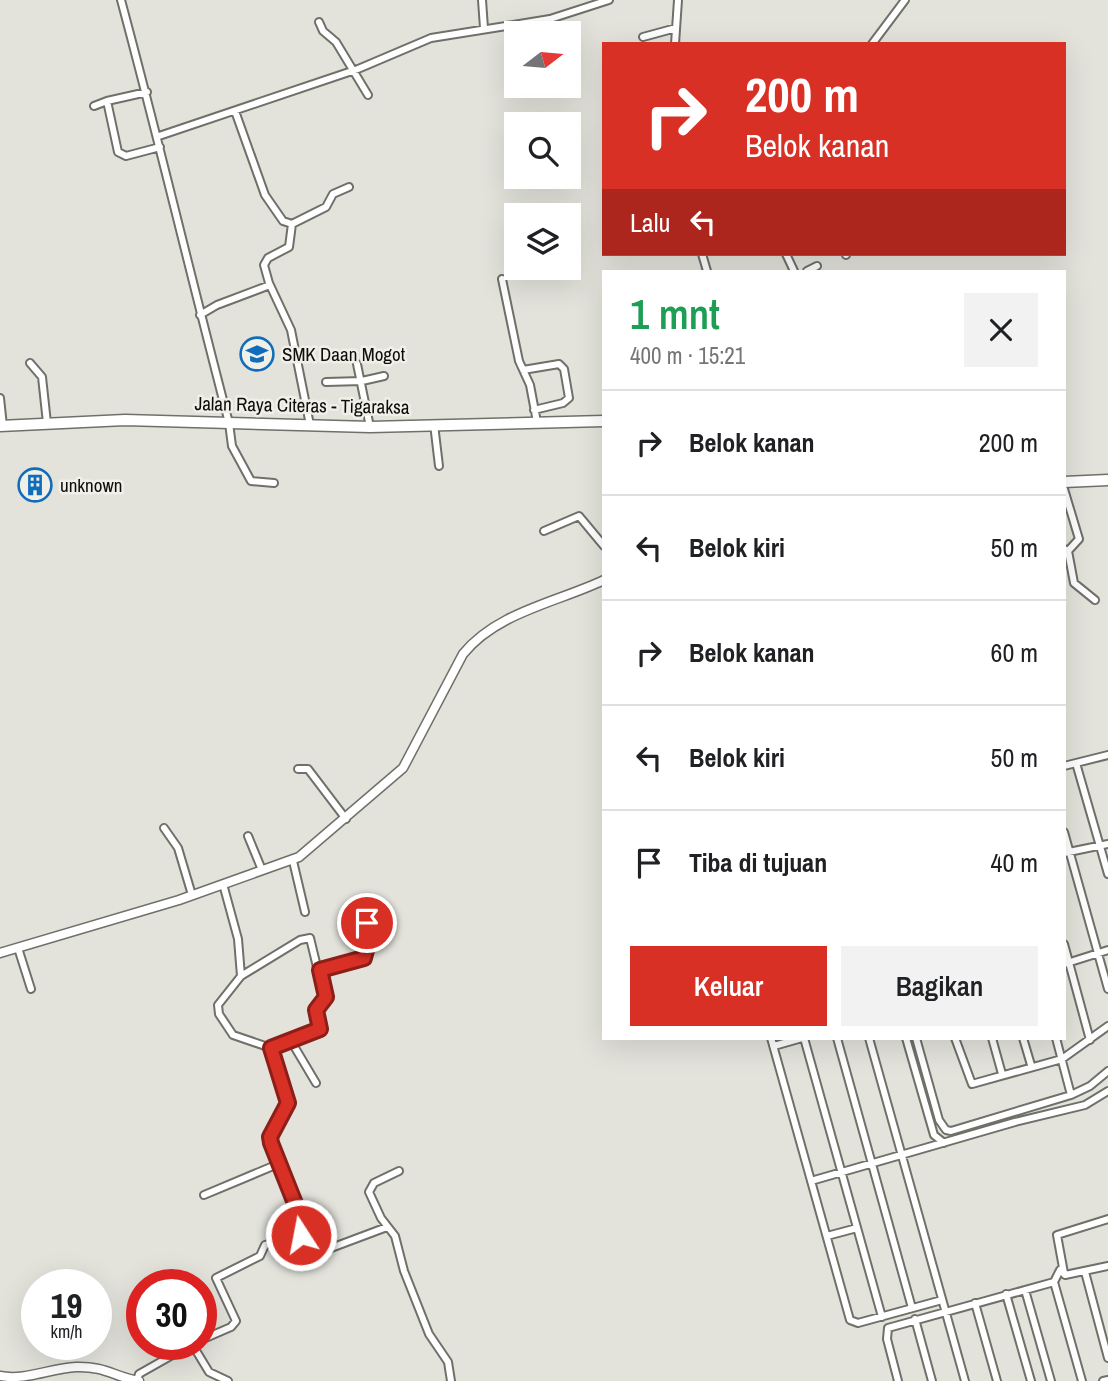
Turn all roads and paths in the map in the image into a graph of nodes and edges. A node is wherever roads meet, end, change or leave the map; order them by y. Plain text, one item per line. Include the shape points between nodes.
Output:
1 (121, 0) edge
2 (482, 0) edge
3 (608, 0) edge
4 (678, 0) edge
5 (905, 0) edge
6 (319, 22) dead end
7 (484, 28) junction
8 (676, 28) junction
9 (643, 37) dead end
10 (675, 42) edge
11 (874, 42) edge
12 (352, 71) junction
13 (146, 92) junction
14 (368, 95) dead end
15 (107, 101) junction
16 (93, 106) dead end
17 (235, 111) junction
18 (159, 136) junction
19 (160, 147) junction
20 (349, 187) dead end
21 (292, 224) junction
22 (817, 266) dead end
23 (809, 270) edge
24 (502, 279) dead end
25 (270, 285) junction
26 (200, 315) junction
27 (30, 363) dead end
28 (357, 364) dead end
29 (523, 370) junction
30 (384, 376) dead end
31 (362, 381) junction
32 (326, 382) dead end
33 (0, 398) edge
34 (534, 410) junction
35 (602, 421) edge
36 (537, 422) junction
37 (47, 423) junction
38 (229, 423) junction
39 (434, 424) junction
40 (310, 425) junction
41 (1, 426) edge
42 (370, 427) junction
43 (439, 466) dead end
44 (1108, 480) edge
45 (1066, 482) edge
46 (274, 483) dead end
47 (1066, 495) edge
48 (544, 531) dead end
49 (602, 544) edge
50 (1066, 550) edge
51 (602, 580) edge
52 (1095, 600) dead end
53 (1108, 755) edge
54 (1076, 763) junction
55 (1066, 766) edge
56 (298, 769) dead end
57 (346, 819) junction
58 (164, 828) dead end
59 (247, 836) dead end
60 (1108, 844) edge
61 (1100, 846) junction
62 (1067, 852) edge
63 (293, 861) junction
64 (262, 870) junction
65 (1108, 874) edge
66 (223, 884) junction
67 (192, 895) junction
68 (305, 912) dead end
69 (369, 922) dead end
70 (19, 948) junction
71 (1108, 950) edge
72 (0, 953) edge
73 (1097, 953) junction
74 (1066, 963) edge
75 (320, 970) junction
76 (241, 976) junction
77 (31, 989) dead end
78 (1108, 989) edge
79 (1108, 1026) edge
80 (772, 1040) edge
81 (796, 1040) edge
82 (804, 1040) edge
83 (838, 1040) edge
84 (870, 1040) edge
85 (907, 1040) edge
86 (917, 1040) edge
87 (956, 1040) edge
88 (993, 1040) edge
89 (1024, 1040) edge
90 (1057, 1040) edge
91 (1090, 1040) junction
92 (291, 1041) junction
93 (774, 1046) junction
94 (271, 1048) junction
95 (1062, 1059) junction
96 (1031, 1065) junction
97 (1108, 1071) edge
98 (1002, 1074) junction
99 (316, 1083) dead end
100 (1108, 1091) edge
101 (1071, 1095) junction
102 (946, 1143) junction
103 (901, 1155) junction
104 (872, 1163) junction
105 (278, 1164) junction
106 (399, 1171) dead end
107 (842, 1172) junction
108 (811, 1181) junction
109 (204, 1195) dead end
110 (1108, 1219) edge
111 (387, 1227) junction
112 (857, 1228) junction
113 (301, 1235) junction
114 (827, 1236) junction
115 (1108, 1266) edge
116 (1085, 1272) junction
117 (1065, 1275) junction
118 (1054, 1282) junction
119 (1025, 1290) junction
120 (1006, 1294) junction
121 (942, 1300) junction
122 (975, 1303) junction
123 (912, 1308) junction
124 (945, 1311) junction
125 (882, 1317) junction
126 (915, 1319) junction
127 (217, 1333) edge
128 (1108, 1358) edge
129 (164, 1360) edge
130 (202, 1360) edge
131 (0, 1376) edge
132 (138, 1380) edge
133 (228, 1381) edge
134 (451, 1381) edge
135 (898, 1381) edge
136 (932, 1381) edge
137 (965, 1381) edge
138 (997, 1381) edge
139 (1031, 1381) edge
140 (1051, 1381) edge
141 (1082, 1381) edge

1 - 13 street
2 - 7 street
3 - 7 street via 560,17
4 - 8 street
5 - 11 street
6 - 12 street
7 - 12 street via 431,38
8 - 9 street
8 - 10 street
12 - 14 street
12 - 17 street
13 - 15 street
13 - 18 street
15 - 16 street
15 - 19 street via 121,155
17 - 18 street
17 - 21 street via 265,195 283,221
18 - 19 street
19 - 26 street
20 - 21 street
21 - 25 street via 289,247 265,260
22 - 23 street
24 - 29 street
25 - 26 street
25 - 40 street via 291,330
26 - 38 street
27 - 37 street via 42,377
28 - 31 street
29 - 34 street
29 - 34 street via 559,364 564,369 569,398
30 - 31 street
31 - 32 street
31 - 42 street
33 - 41 street
34 - 36 street
35 - 36 main road, Jalan Raya Citeras - Tigaraksa
36 - 39 main road, Jalan Raya Citeras - Tigaraksa
37 - 38 main road, Jalan Raya Citeras - Tigaraksa
37 - 41 main road, Jalan Raya Citeras - Tigaraksa
38 - 40 main road, Jalan Raya Citeras - Tigaraksa
38 - 46 street via 231,442 249,478
39 - 42 main road, Jalan Raya Citeras - Tigaraksa
39 - 43 street
40 - 42 main road, Jalan Raya Citeras - Tigaraksa
44 - 45 main road
47 - 50 street via 1078,532 1077,543
48 - 49 street via 579,516
50 - 52 street via 1074,583
51 - 57 street via 544,602 469,646 403,768
53 - 54 street
54 - 55 street
54 - 61 street
56 - 57 street via 307,769
57 - 63 street
58 - 67 street via 178,848
59 - 64 street
60 - 61 street
61 - 62 street
61 - 65 street
62 - 73 street
63 - 64 street
63 - 68 street
64 - 66 street
66 - 67 street
66 - 76 street via 238,939
67 - 70 street
69 - 75 street via 362,931 364,958
70 - 72 street
70 - 77 street
71 - 73 street
73 - 74 street
73 - 78 street
74 - 91 street
75 - 76 street via 313,940 308,937
75 - 92 street via 326,997 316,1010 320,1029
76 - 94 street via 220,999 219,1014 233,1035
79 - 91 street
80 - 93 street
81 - 93 street
82 - 107 street
83 - 104 street
84 - 103 street
85 - 102 street via 934,1135
86 - 101 street via 939,1120 946,1130 957,1131
87 - 98 street via 970,1084
88 - 98 street
89 - 96 street
90 - 95 street
91 - 95 street
92 - 94 street
92 - 99 street
93 - 108 street
94 - 105 street via 288,1097 287,1109 270,1137
95 - 96 street
95 - 101 street
96 - 98 street
97 - 101 street
100 - 102 street via 1085,1105
102 - 103 street
103 - 104 street
103 - 121 street
104 - 107 street
104 - 123 street
105 - 109 street
105 - 113 street via 298,1211
106 - 111 street via 369,1189
107 - 108 street
107 - 112 street
108 - 114 street
110 - 117 street via 1057,1235
111 - 113 street via 315,1254
111 - 134 street via 395,1236 429,1334 448,1362
112 - 114 street
112 - 125 street
113 - 127 street via 265,1245 260,1256 218,1276 236,1321
114 - 125 street via 849,1320 858,1323
115 - 116 street
116 - 117 street
116 - 128 street
117 - 118 street via 1060,1270
118 - 119 street
118 - 141 street
119 - 120 street
119 - 140 street
120 - 122 street
120 - 139 street
121 - 123 street
121 - 124 street
122 - 124 street
122 - 138 street
123 - 125 street
124 - 126 street
124 - 137 street
126 - 135 street via 888,1328 886,1333
126 - 136 street
129 - 132 street via 139,1374
130 - 133 street via 209,1372
131 - 132 street via 22,1379 77,1367 104,1368 126,1381

